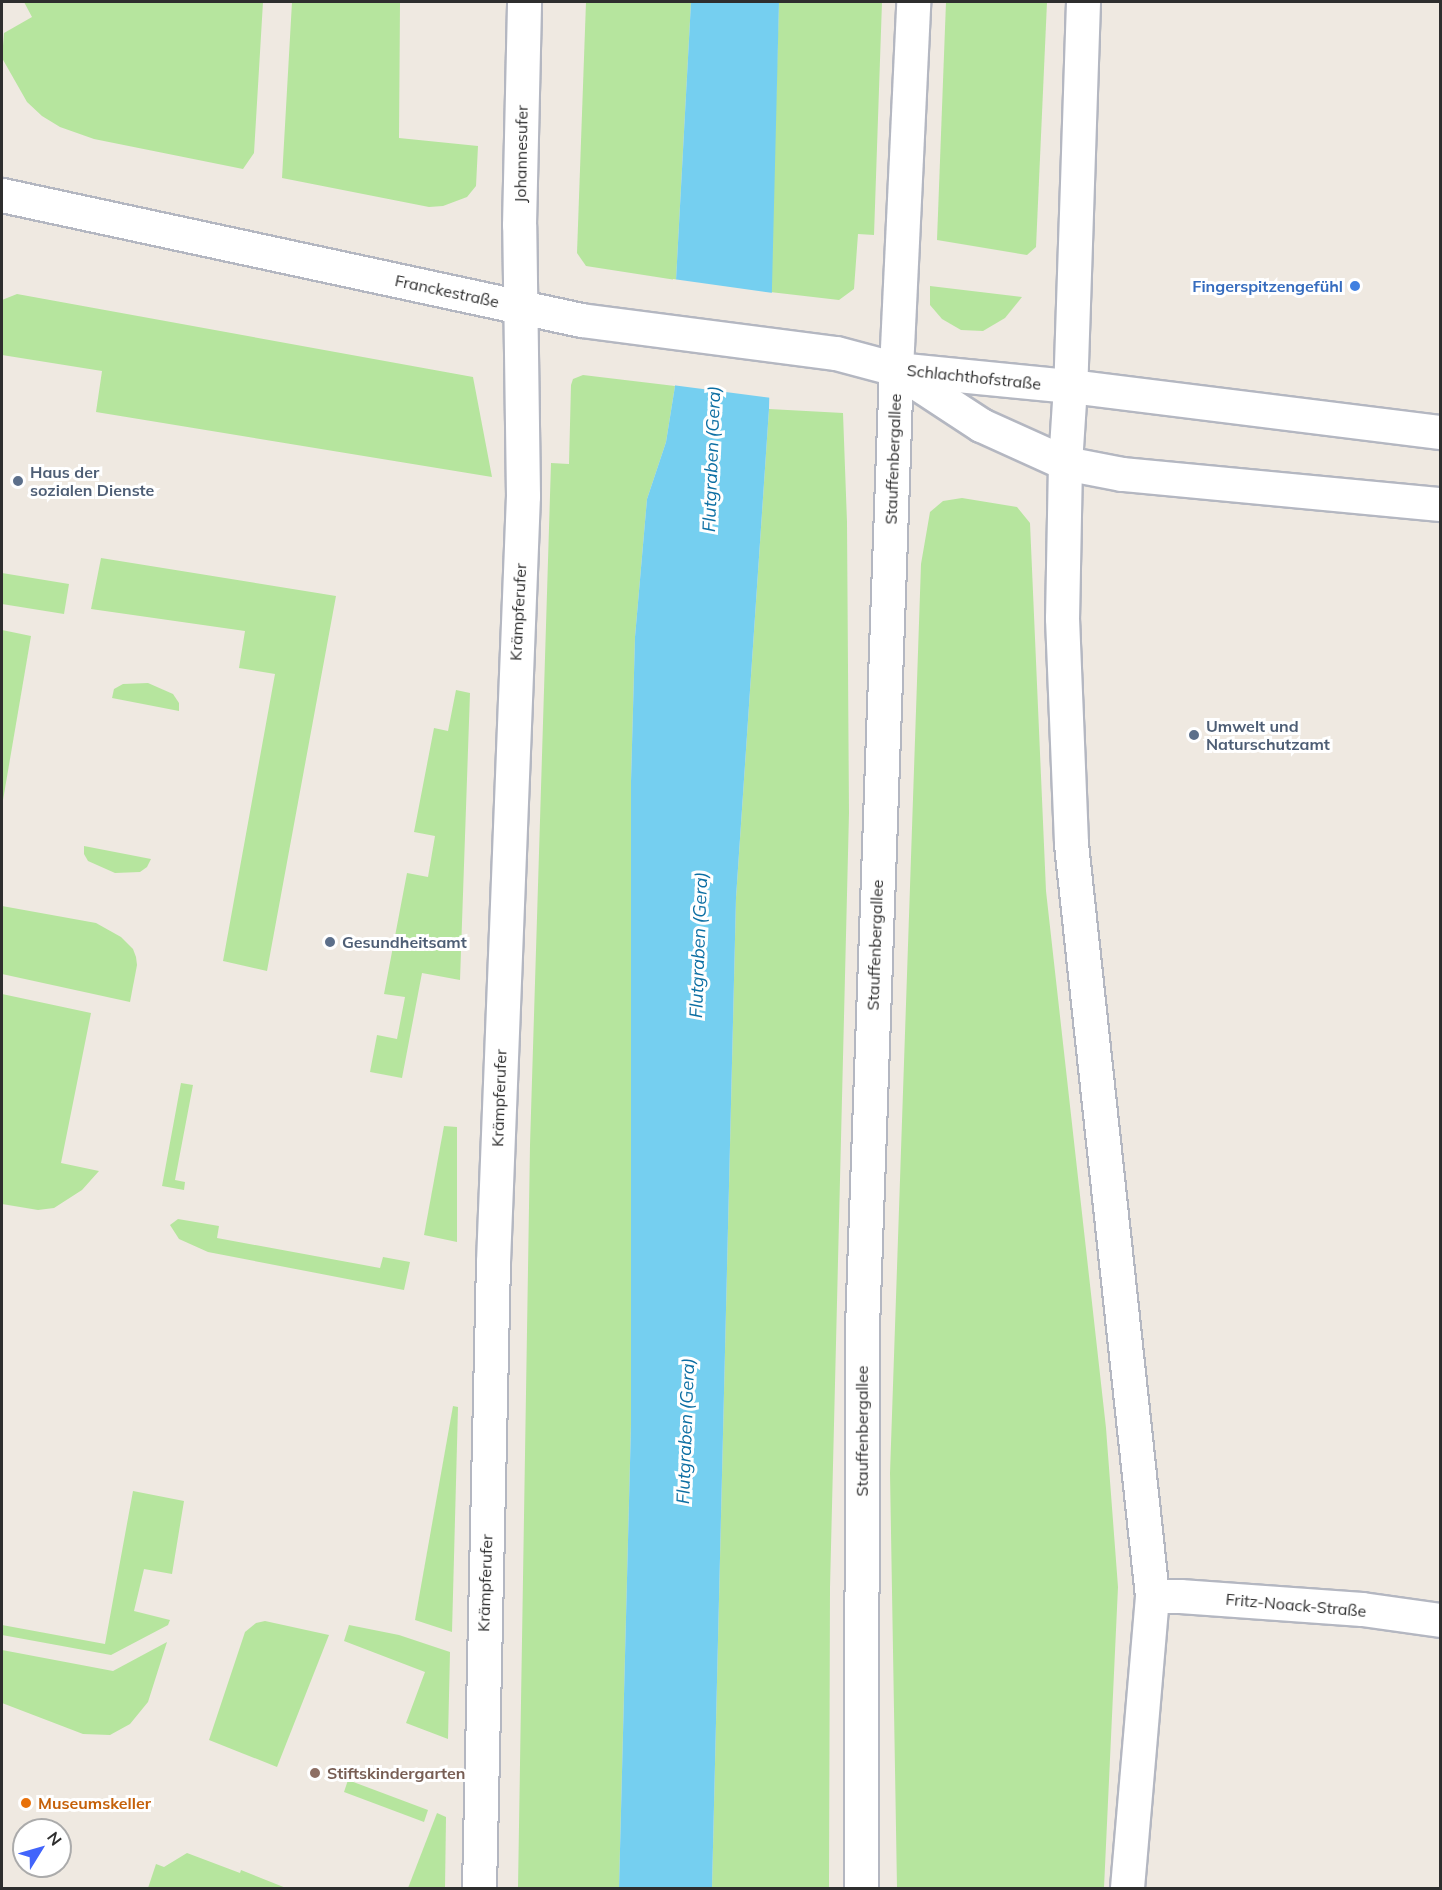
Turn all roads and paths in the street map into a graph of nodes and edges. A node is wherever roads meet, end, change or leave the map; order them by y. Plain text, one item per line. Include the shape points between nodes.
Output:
1 (524, 2) edge
2 (912, 2) edge
3 (1083, 2) edge
4 (2, 195) edge
5 (519, 307) junction
6 (896, 369) junction
7 (1070, 386) junction
8 (1440, 432) edge
9 (1065, 463) junction
10 (1440, 504) edge
11 (1152, 1596) junction
12 (1440, 1620) edge
13 (480, 1888) edge
14 (861, 1888) edge
15 (1127, 1888) edge

1 - 5 main road, Johannesufer
2 - 6 main road, Stauffenbergallee
3 - 7 main road
4 - 5 main road, Franckestraße
5 - 6 main road, Franckestraße via 581,320 836,353
5 - 13 main road, Krämpferufer via 523,496 493,1262
6 - 7 main road, Schlachthofstraße
6 - 9 main road, Schlachthofstraße via 981,425
6 - 14 main road, Stauffenbergallee via 862,1327
7 - 8 main road, Schlachthofstraße
7 - 9 main road
9 - 10 main road, Schlachthofstraße via 1122,474
9 - 11 main road via 1062,580 1071,844
11 - 12 main road, Fritz-Noack-Straße via 1362,1609
11 - 15 main road

